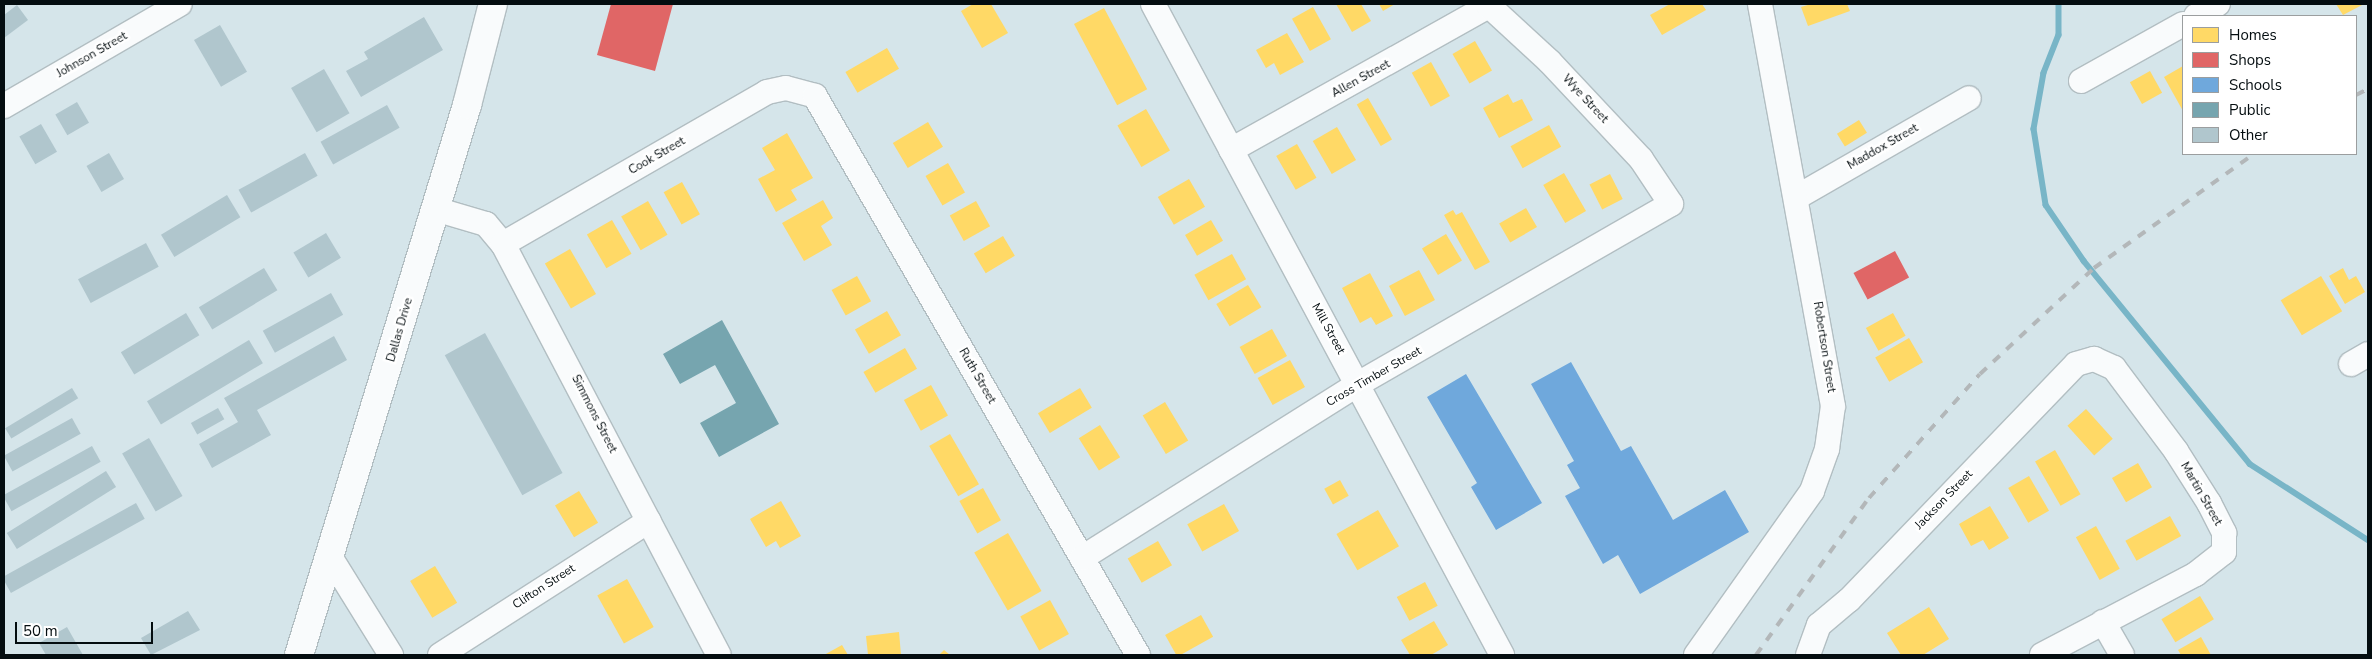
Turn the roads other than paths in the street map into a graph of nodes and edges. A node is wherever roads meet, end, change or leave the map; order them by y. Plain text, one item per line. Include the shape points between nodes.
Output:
1 (180, 4) edge
2 (493, 4) edge
3 (1152, 4) edge
4 (2218, 4) edge
5 (1488, 5) edge
6 (1763, 5) edge
7 (2198, 15) edge
8 (2182, 25) edge
9 (2081, 81) dead end
10 (815, 96) joint
11 (1969, 98) dead end
12 (4, 106) edge
13 (1231, 150) junction
14 (1797, 197) junction
15 (1671, 204) joint
16 (435, 209) junction
17 (503, 244) junction
18 (2094, 359) joint
19 (1358, 384) junction
20 (649, 521) junction
21 (330, 555) junction
22 (1082, 558) junction
23 (2102, 622) junction
24 (300, 655) edge
25 (391, 655) edge
26 (440, 655) edge
27 (719, 655) edge
28 (1138, 655) edge
29 (1502, 655) edge
30 (1696, 655) edge
31 (1808, 655) edge
32 (2042, 655) edge
33 (2122, 655) edge

1 - 12 street, Johnson Street
2 - 16 main road, Dallas Drive
3 - 13 street, Mill Street
4 - 7 street
5 - 13 street, Allen Street
5 - 15 street, Wye Street via 1549,61 1641,159
6 - 14 street, Robertson Street
8 - 9 street
10 - 17 street, Cook Street via 786,88 767,92
10 - 22 street, Ruth Street
11 - 14 street, Maddox Street
13 - 19 street, Mill Street
14 - 30 street, Robertson Street via 1833,406 1827,449 1812,491
15 - 19 street, Cross Timber Street
16 - 17 street, Simmons Street via 486,224
16 - 21 main road, Dallas Drive
17 - 20 street, Simmons Street
18 - 23 street, Martin Street via 2114,368 2176,451 2209,503 2224,543 2224,552 2196,574
18 - 31 street, Jackson Street via 2076,364 1849,600 1819,625
19 - 22 street, Cross Timber Street
19 - 29 street, Mill Street
20 - 26 street, Clifton Street
20 - 27 street, Simmons Street
21 - 24 main road, Dallas Drive
21 - 25 street
22 - 28 street, Ruth Street
23 - 32 street
23 - 33 street

